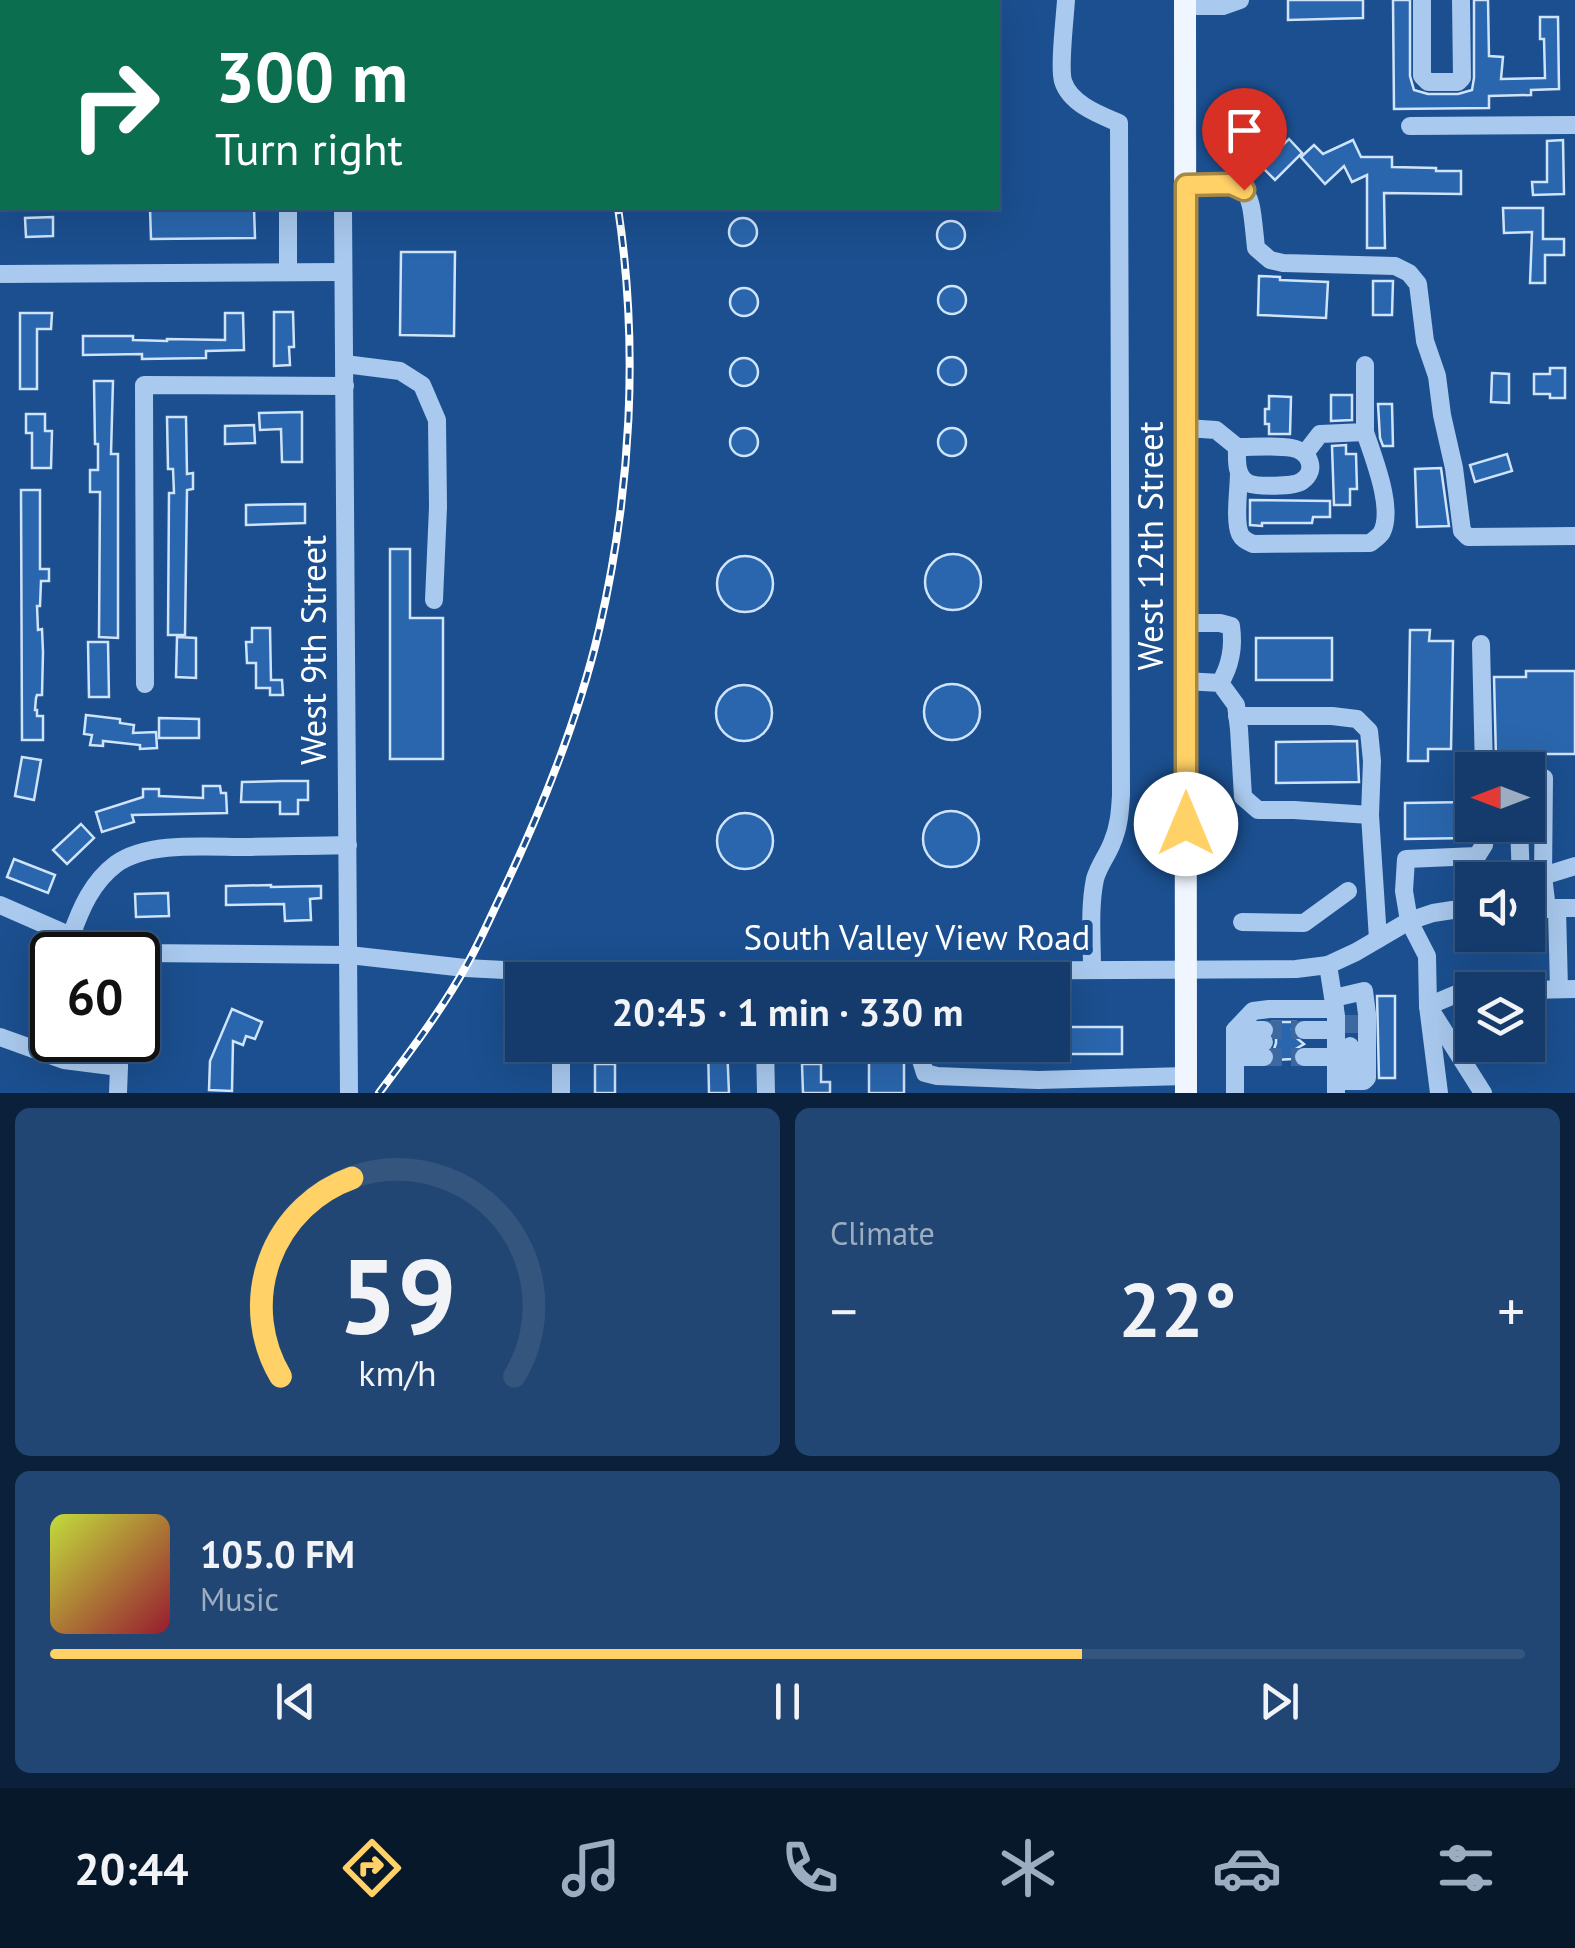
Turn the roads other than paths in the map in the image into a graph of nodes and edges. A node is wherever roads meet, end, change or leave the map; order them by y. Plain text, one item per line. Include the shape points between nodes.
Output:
1 (1066, 0) edge
2 (1240, 0) edge
3 (1422, 0) edge
4 (1461, 0) edge
5 (1186, 3) edge
6 (1575, 125) edge
7 (1410, 126) dead end
8 (1186, 185) junction
9 (288, 210) edge
10 (343, 210) edge
11 (288, 272) junction
12 (343, 272) junction
13 (0, 274) edge
14 (345, 364) junction
15 (1365, 365) dead end
16 (345, 386) junction
17 (1186, 428) junction
18 (1365, 432) junction
19 (1236, 447) junction
20 (1306, 452) junction
21 (1239, 473) junction
22 (1575, 536) edge
23 (434, 600) dead end
24 (1186, 623) junction
25 (1481, 644) dead end
26 (1186, 681) junction
27 (1220, 683) junction
28 (145, 684) dead end
29 (1238, 716) junction
30 (1484, 752) edge
31 (1370, 814) junction
32 (1484, 842) edge
33 (348, 846) junction
34 (1575, 866) edge
35 (1545, 876) edge
36 (1545, 878) edge
37 (1348, 891) dead end
38 (0, 905) edge
39 (1455, 909) edge
40 (1560, 909) edge
41 (1409, 921) junction
42 (1242, 922) dead end
43 (62, 932) edge
44 (73, 932) edge
45 (1378, 939) junction
46 (160, 954) edge
47 (349, 955) junction
48 (1328, 965) junction
49 (1186, 968) junction
50 (1092, 969) junction
51 (1070, 970) edge
52 (505, 971) edge
53 (1567, 989) edge
54 (1455, 995) edge
55 (1352, 999) junction
56 (1428, 1006) junction
57 (0, 1038) edge
58 (1236, 1043) junction
59 (1340, 1044) junction
60 (119, 1062) edge
61 (561, 1062) edge
62 (766, 1062) edge
63 (922, 1062) edge
64 (119, 1066) junction
65 (1186, 1085) edge
66 (1341, 1085) edge
67 (118, 1093) edge
68 (348, 1093) edge
69 (561, 1093) edge
70 (766, 1093) edge
71 (1236, 1093) edge
72 (1439, 1093) edge
73 (1483, 1093) edge

1 - 50 street via 1062,78 1078,101 1120,123 1120,818 1096,878
2 - 5 street via 1223,6
3 - 4 street via 1422,76 1458,82
5 - 8 main road, West 12th Street
6 - 7 street
8 - 17 main road, West 12th Street
8 - 22 street via 1244,190 1251,197 1256,248 1270,260 1395,266 1409,273 1418,284 1437,376 1462,531 1468,537
9 - 11 street
10 - 12 street, West 9th Street
11 - 12 street
11 - 13 street
12 - 14 street, West 9th Street
14 - 16 street, West 9th Street
14 - 23 street via 400,371 422,384 437,420
15 - 18 street
16 - 28 street via 144,384
16 - 33 street, West 9th Street
17 - 19 street via 1216,430
17 - 24 main road, West 12th Street
18 - 20 street via 1320,434
18 - 21 street via 1385,509 1384,528 1370,543 1246,541 1238,523
19 - 20 street
19 - 21 street
20 - 21 street via 1309,471 1296,484 1261,486
24 - 26 main road, West 12th Street
24 - 27 street via 1232,626 1230,668
25 - 30 street
26 - 27 street
26 - 49 main road, West 12th Street
27 - 29 street
29 - 31 street via 1243,798 1258,810
29 - 31 street via 1357,719 1369,731
31 - 45 street
32 - 41 street via 1476,856 1406,858
33 - 44 street via 166,848 134,856 95,884
33 - 47 street, West 9th Street
34 - 35 street
36 - 40 street
37 - 42 street via 1304,923
38 - 43 street, South Valley View Road
39 - 41 street, South Valley View Road
40 - 53 street
41 - 45 street, South Valley View Road
41 - 56 street via 1427,956
45 - 48 street, South Valley View Road
46 - 47 street, South Valley View Road
47 - 52 street, South Valley View Road
47 - 68 street, West 9th Street
48 - 49 street, South Valley View Road
48 - 55 street
49 - 50 street, South Valley View Road
49 - 65 main road, West 12th Street
50 - 51 street, South Valley View Road
54 - 56 street
55 - 58 street via 1253,1011
55 - 59 street
55 - 66 street via 1368,1014 1367,1078
56 - 72 street
56 - 73 street
57 - 64 street via 64,1060
58 - 58 street via 1264,1043
58 - 71 street
59 - 59 street via 1304,1043
59 - 66 street
60 - 64 street
61 - 69 street
62 - 70 street
63 - 65 street via 926,1073 937,1076
64 - 67 street

